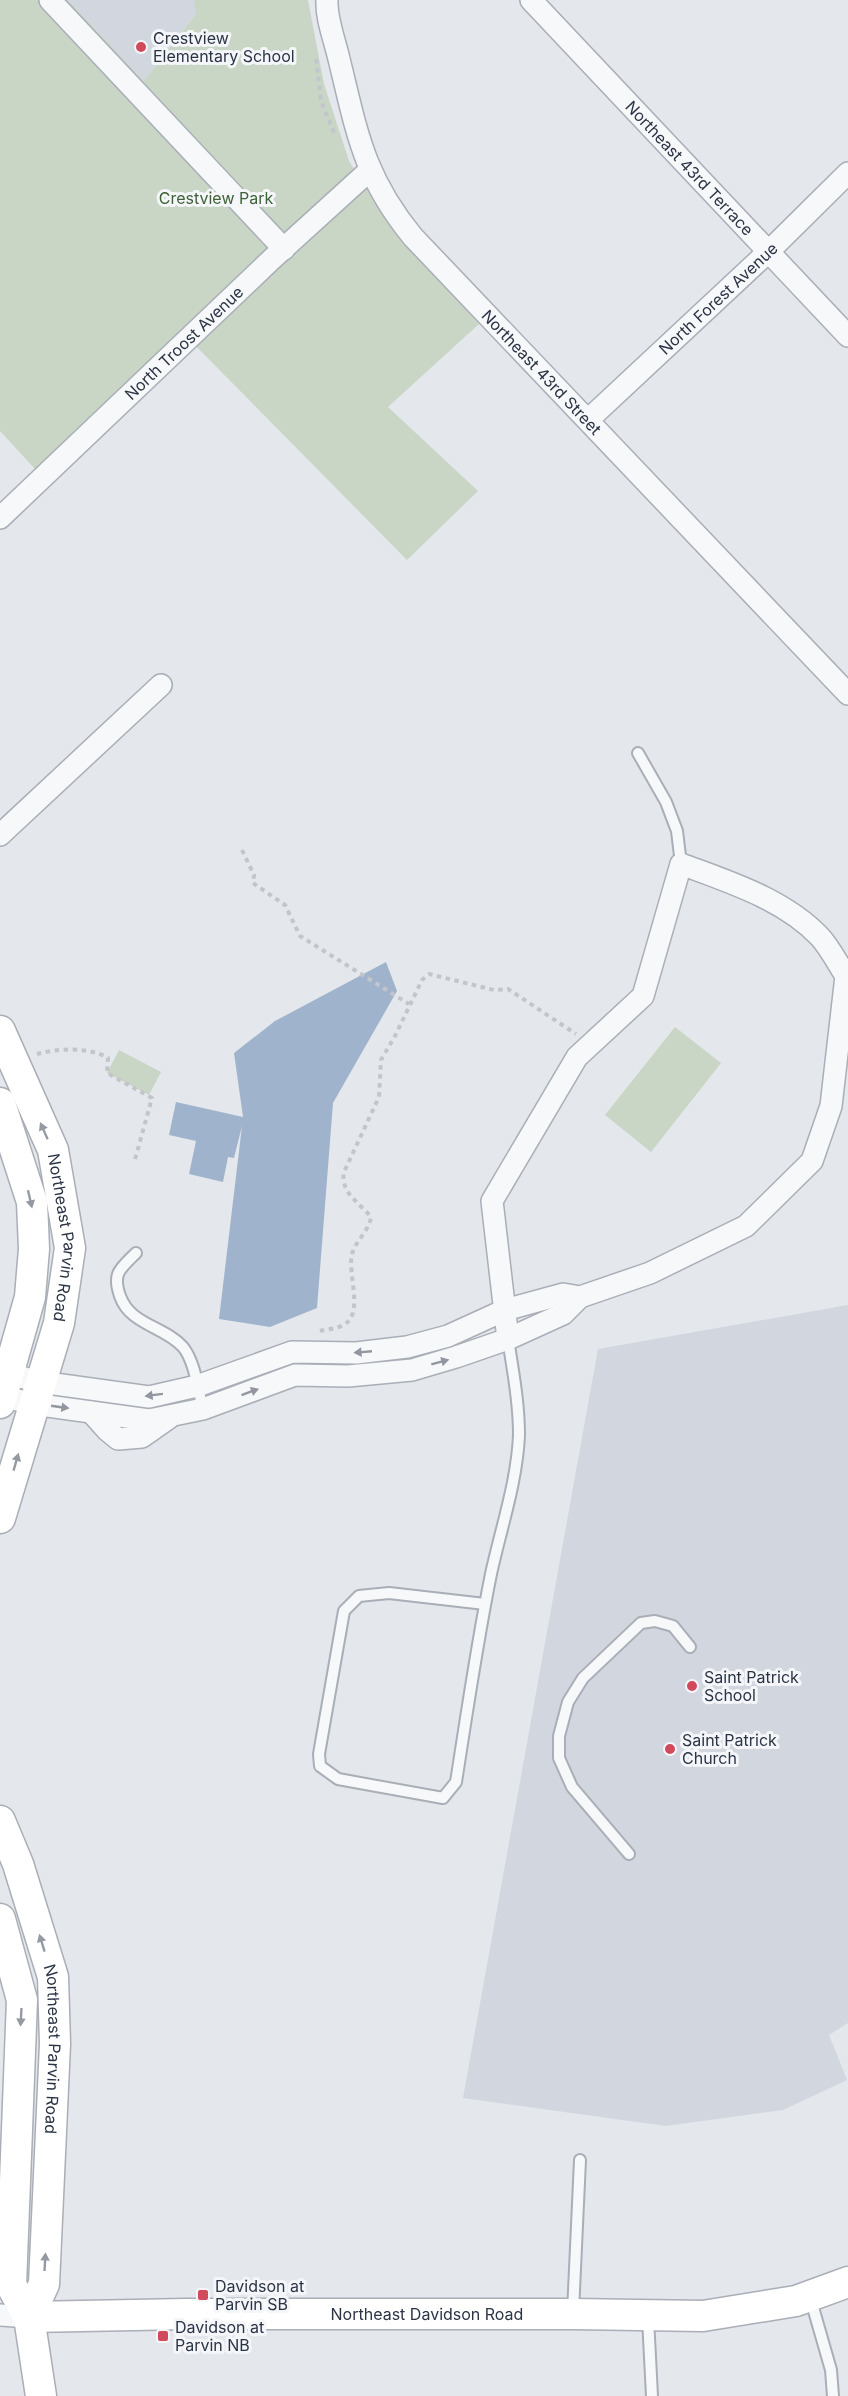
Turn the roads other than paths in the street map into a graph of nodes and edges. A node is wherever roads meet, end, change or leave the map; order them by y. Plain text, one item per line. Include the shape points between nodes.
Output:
1 (50, 0) edge
2 (327, 0) edge
3 (531, 0) edge
4 (370, 170) junction
5 (848, 173) edge
6 (284, 249) junction
7 (768, 252) junction
8 (848, 336) edge
9 (588, 420) junction
10 (0, 518) edge
11 (161, 685) dead end
12 (848, 694) edge
13 (638, 753) dead end
14 (0, 835) edge
15 (681, 864) junction
16 (0, 1030) edge
17 (0, 1103) edge
18 (136, 1253) dead end
19 (580, 1297) junction
20 (505, 1310) junction
21 (508, 1339) junction
22 (3, 1386) edge
23 (197, 1386) junction
24 (106, 1391) junction
25 (37, 1393) junction
26 (203, 1409) junction
27 (98, 1413) junction
28 (0, 1518) edge
29 (485, 1604) junction
30 (690, 1647) dead end
31 (0, 1821) edge
32 (629, 1854) dead end
33 (0, 1919) edge
34 (580, 2160) dead end
35 (848, 2282) edge
36 (810, 2297) junction
37 (573, 2314) junction
38 (15, 2316) edge
39 (648, 2317) junction
40 (41, 2396) edge
41 (652, 2396) edge
42 (832, 2396) edge

1 - 6 street
2 - 4 street, Northeast 43rd Street via 356,133
3 - 7 street, Northeast 43rd Terrace
4 - 6 street, North Troost Avenue
4 - 9 street, Northeast 43rd Street via 381,194 412,237
5 - 7 street, North Forest Avenue
6 - 10 street, North Troost Avenue
7 - 8 street, Northeast 43rd Terrace
7 - 9 street, North Forest Avenue
9 - 12 street, Northeast 43rd Street
11 - 14 street
13 - 15 lane via 666,802 677,831
15 - 19 street via 789,910 821,938 846,976 831,1106 812,1161 746,1226 650,1273
15 - 20 street via 642,996 577,1058 492,1202
25 -> 16 main road, Northeast Parvin Road via 59,1323 70,1248 53,1150
17 -> 22 main road, Northeast Parvin Road via 32,1202 34,1249 30,1297
18 - 23 lane via 117,1272 115,1283 123,1304 137,1319 184,1348
19 - 20 street via 563,1294
19 - 21 street via 563,1314
20 - 21 street
20 -> 23 street via 448,1336 407,1347 356,1353 292,1352
26 -> 21 street via 295,1375 348,1376 412,1370
21 - 29 lane via 519,1434 515,1478
22 - 25 street
23 -> 24 street via 148,1396
23 - 26 lane
24 - 25 street
24 - 27 street
25 -> 27 street
28 -> 25 main road, Northeast Parvin Road
26 - 27 street via 172,1415 142,1437 118,1439 107,1430
29 - 29 lane via 456,1782 443,1798 338,1779 320,1766 344,1611 359,1596 389,1593
30 - 32 lane via 674,1626 655,1621 641,1623 583,1678 568,1702 559,1736 559,1758 572,1788
38 -> 31 main road, Northeast Parvin Road via 44,2284 55,2044 53,1977 18,1864
33 -> 38 main road, Northeast Parvin Road via 22,2000 11,2285
34 - 37 lane
35 - 36 main road, Northeast Davidson Road
36 - 39 main road, Northeast Davidson Road via 703,2316
36 - 42 lane via 831,2370
37 - 38 main road, Northeast Davidson Road
37 - 39 main road, Northeast Davidson Road
38 - 40 main road, Northeast Parvin Road
39 - 41 lane

